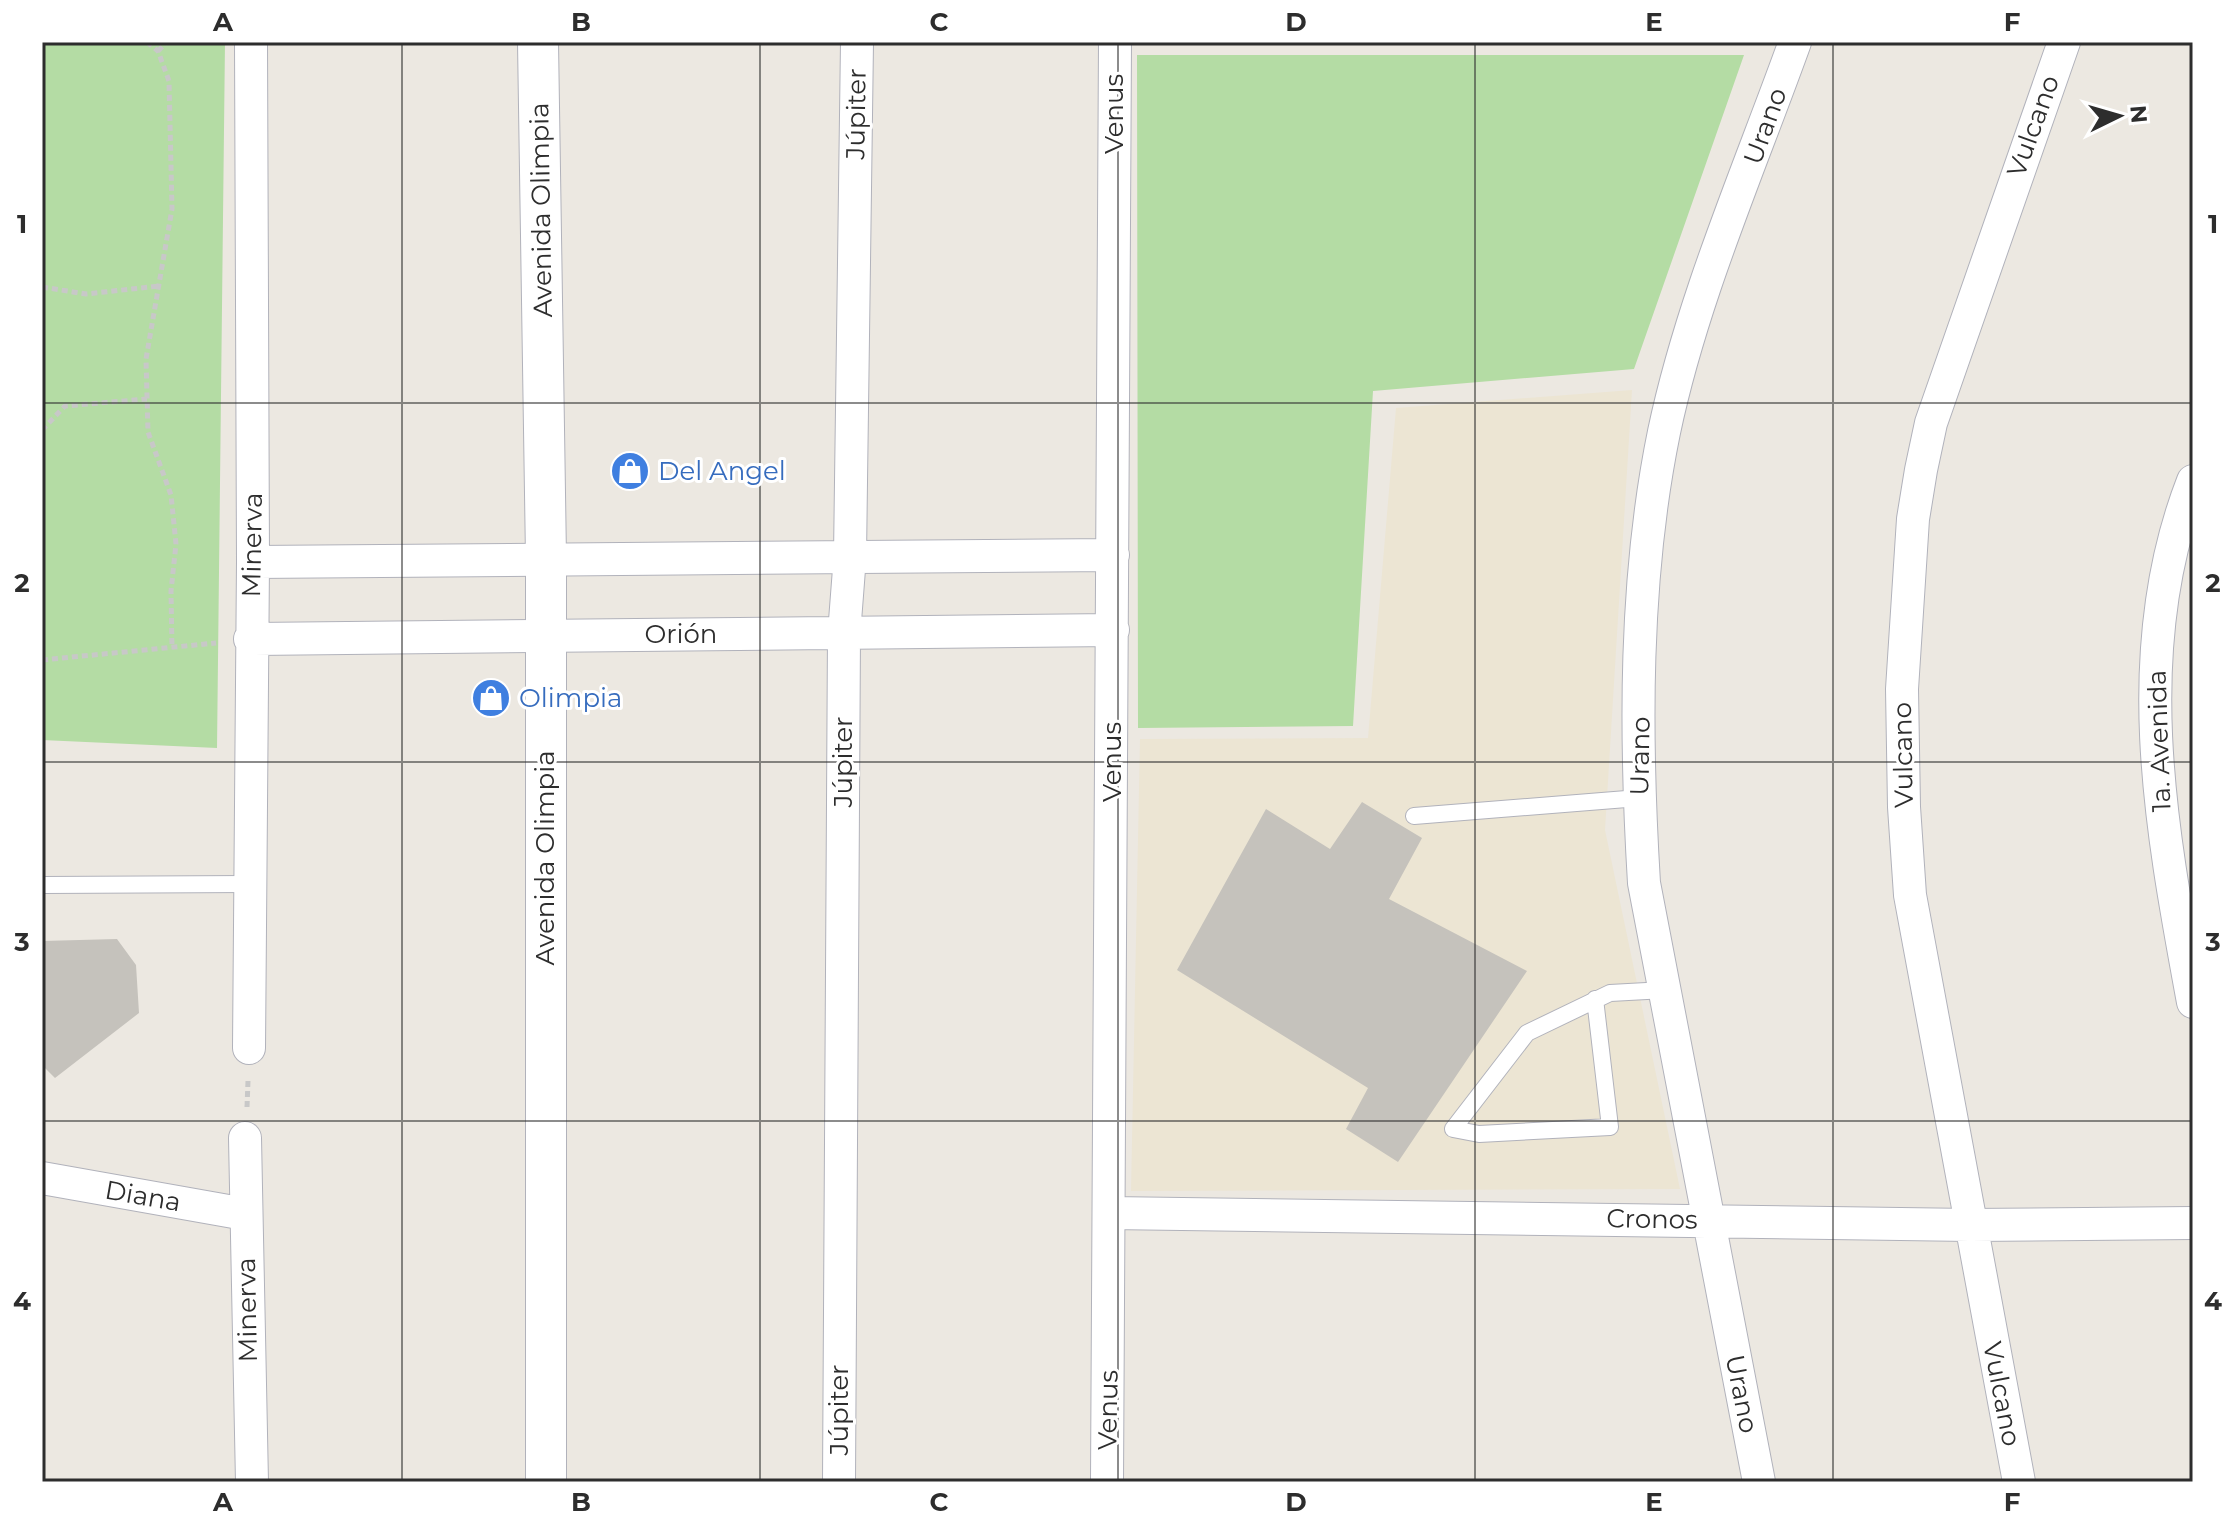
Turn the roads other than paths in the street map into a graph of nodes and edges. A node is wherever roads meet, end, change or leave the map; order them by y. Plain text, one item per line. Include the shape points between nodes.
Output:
1 (251, 42) edge
2 (538, 42) edge
3 (857, 42) edge
4 (1115, 42) edge
5 (1795, 42) edge
6 (2064, 42) edge
7 (2193, 481) edge
8 (1113, 555) junction
9 (850, 556) junction
10 (546, 558) junction
11 (253, 562) junction
12 (1113, 630) junction
13 (844, 634) junction
14 (545, 635) junction
15 (250, 639) junction
16 (1639, 798) junction
17 (1414, 816) dead end
18 (250, 884) junction
19 (42, 885) edge
20 (1665, 990) junction
21 (1595, 999) junction
22 (2193, 1002) edge
23 (249, 1048) road end
24 (245, 1138) road end
25 (42, 1178) edge
26 (1110, 1213) junction
27 (245, 1214) junction
28 (1708, 1219) junction
29 (2193, 1223) edge
30 (1970, 1225) junction
31 (252, 1482) edge
32 (546, 1482) edge
33 (839, 1482) edge
34 (1107, 1482) edge
35 (1745, 1482) edge
36 (1759, 1482) edge
37 (2019, 1482) edge

1 - 11 street, Minerva
2 - 10 street, Avenida Olimpia
3 - 9 street, Júpiter
4 - 8 street, Venus
5 - 16 street, Urano via 1700,307 1664,431 1643,571
6 - 30 street, Vulcano via 1931,423 1913,519 1902,689 1910,895
7 - 22 street, 1a. Avenida via 2178,520 2159,606 2153,681 2163,838
8 - 9 street
8 - 12 street, Venus
9 - 10 street
9 - 13 street, Júpiter
10 - 11 street
10 - 14 street, Avenida Olimpia
11 - 15 street, Minerva
12 - 13 street, Orión
12 - 26 street, Venus
13 - 14 street, Orión
13 - 33 street, Júpiter
14 - 15 street, Orión
14 - 32 street, Avenida Olimpia
15 - 18 street, Minerva
16 - 17 lane
16 - 20 street, Urano via 1644,883
18 - 19 lane
18 - 23 street, Minerva
20 - 21 lane via 1610,993
20 - 28 street, Urano
21 - 21 lane via 1527,1033 1453,1129 1479,1134 1610,1127
24 - 27 street, Minerva
25 - 27 street, Diana
26 - 28 street, Cronos
26 - 34 street, Venus
27 - 31 street, Minerva
28 - 30 street, Cronos
28 - 36 street, Urano
29 - 30 street, Cronos
30 - 37 street, Vulcano
35 - 36 street

